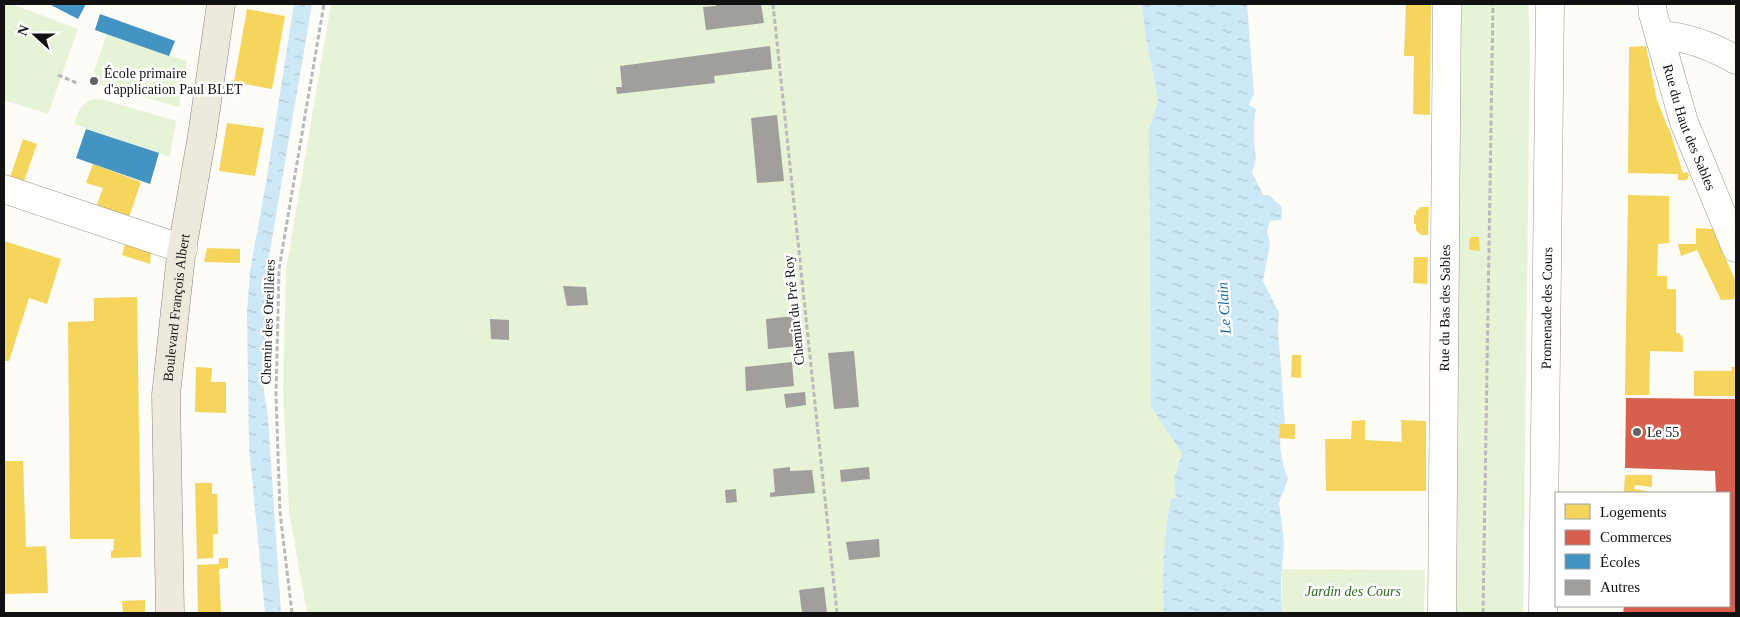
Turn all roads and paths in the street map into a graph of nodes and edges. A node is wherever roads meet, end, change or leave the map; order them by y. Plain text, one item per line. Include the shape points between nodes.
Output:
1 (221, 4) edge
2 (324, 4) edge
3 (773, 4) edge
4 (1447, 4) edge
5 (1493, 4) edge
6 (1550, 4) edge
7 (1652, 4) edge
8 (1660, 36) junction
9 (1736, 60) edge
10 (58, 75) dead end
11 (77, 83) dead end
12 (4, 189) edge
13 (1736, 248) edge
14 (183, 249) junction
15 (170, 613) edge
16 (292, 613) edge
17 (837, 613) edge
18 (1442, 613) edge
19 (1483, 613) edge
20 (1543, 613) edge

1 - 14 main road, Boulevard François Albert
2 - 16 path, Chemin des Oreillères via 279,269 276,396 280,512
3 - 17 path, Chemin du Pré Roy
4 - 18 street, Rue du Bas des Sables
5 - 19 path
6 - 20 street, Promenade des Cours
7 - 8 street, Rue du Haut des Sables
8 - 9 street via 1712,46
8 - 13 street, Rue du Haut des Sables via 1684,122
10 - 11 path
12 - 14 street
14 - 15 main road, Boulevard François Albert via 166,396

